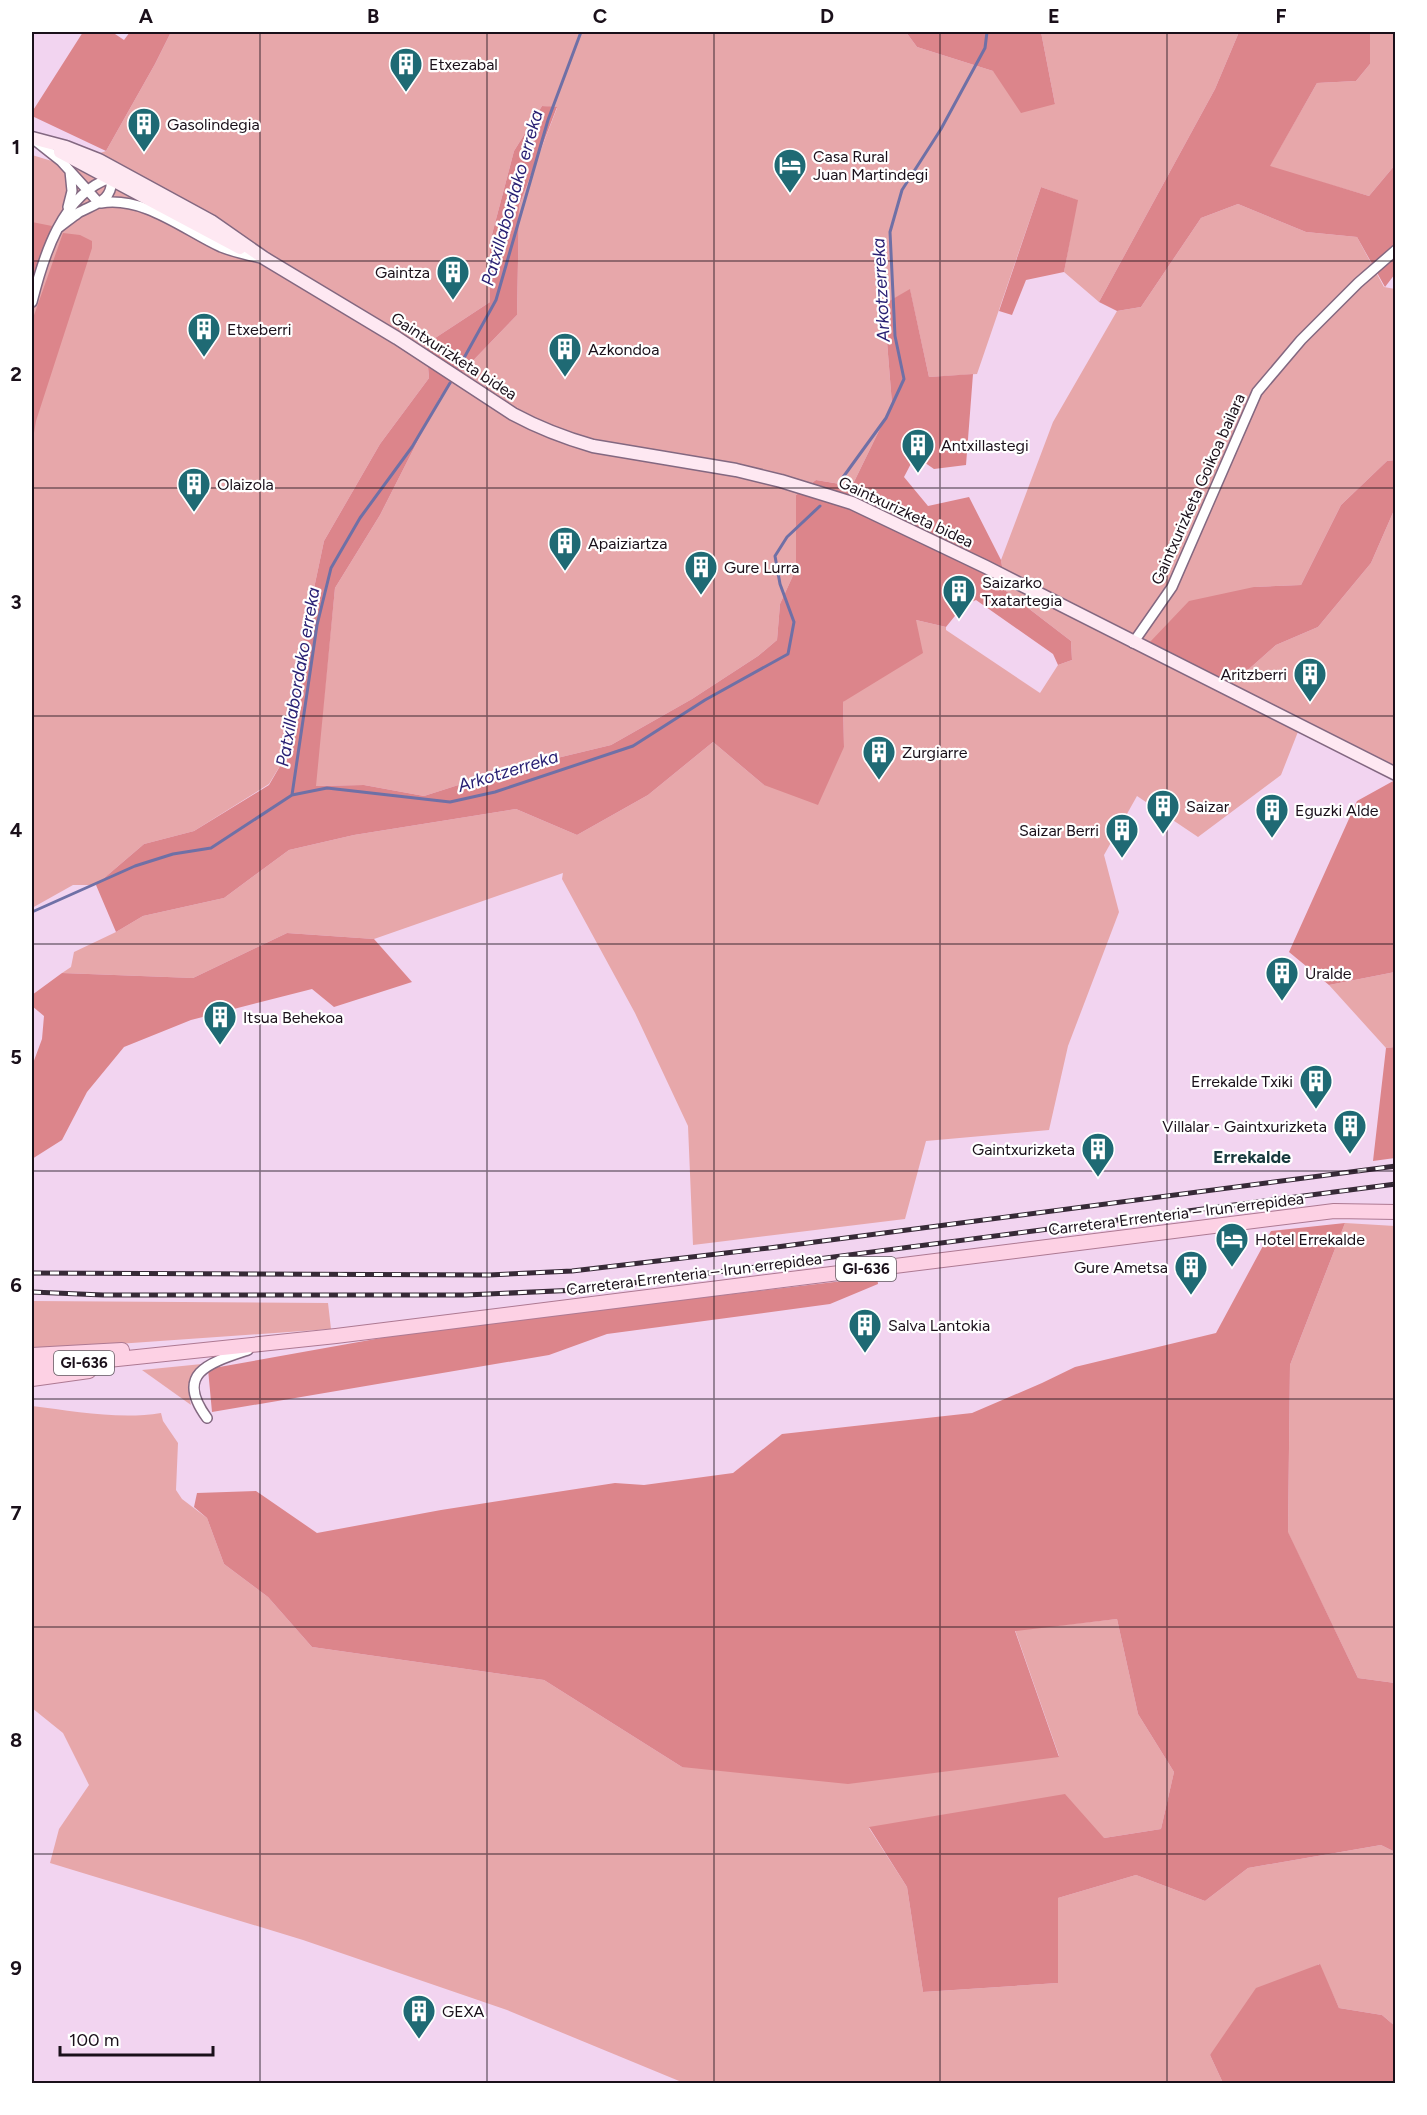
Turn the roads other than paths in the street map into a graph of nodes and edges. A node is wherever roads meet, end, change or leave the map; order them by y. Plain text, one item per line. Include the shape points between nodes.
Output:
1 (32, 138) edge
2 (99, 160) junction
3 (69, 168) junction
4 (111, 178) junction
5 (87, 190) junction
6 (164, 195) junction
7 (99, 204) junction
8 (65, 214) junction
9 (58, 228) junction
10 (1395, 250) edge
11 (264, 258) junction
12 (32, 302) edge
13 (1133, 643) junction
14 (1395, 774) edge
15 (1395, 1212) edge
16 (266, 1344) junction
17 (171, 1354) junction
18 (32, 1355) edge
19 (136, 1357) junction
20 (32, 1368) edge
21 (32, 1379) edge
22 (207, 1418) dead end

1 - 2 main road, Gaintxurizketa bidea
1 - 3 street
1 - 4 main road, Gaintxurizketa bidea
2 - 4 main road, Gaintxurizketa bidea
2 - 6 main road, Gaintxurizketa bidea
3 - 5 street
3 - 8 street via 72,191
4 - 5 street
4 - 6 main road, Gaintxurizketa bidea
4 - 7 street via 110,192
4 - 11 main road, Gaintxurizketa bidea via 225,241
5 - 7 street
5 - 8 street
6 - 11 main road, Gaintxurizketa bidea via 219,226
7 - 9 street
7 - 11 street via 123,202 140,206 222,247
8 - 9 street
9 - 12 street
10 - 13 street, Gaintxurizketa Goikoa bailara via 1301,340 1257,392 1172,587
11 - 13 main road, Gaintxurizketa bidea via 513,414 552,433 593,446 736,470 852,503
13 - 14 main road, Gaintxurizketa bidea
15 - 16 main road, Carretera Errenteria – Irun errepidea / GI-636 via 1334,1211
16 - 17 main road, Carretera Errenteria – Irun errepidea / GI-636
16 - 22 street via 202,1369 194,1381 193,1394
17 - 18 main road via 150,1348
17 - 19 main road, Carretera Errenteria – Irun errepidea / GI-636
19 - 20 main road, Carretera Errenteria – Irun errepidea / GI-636
19 - 21 main road via 126,1365

